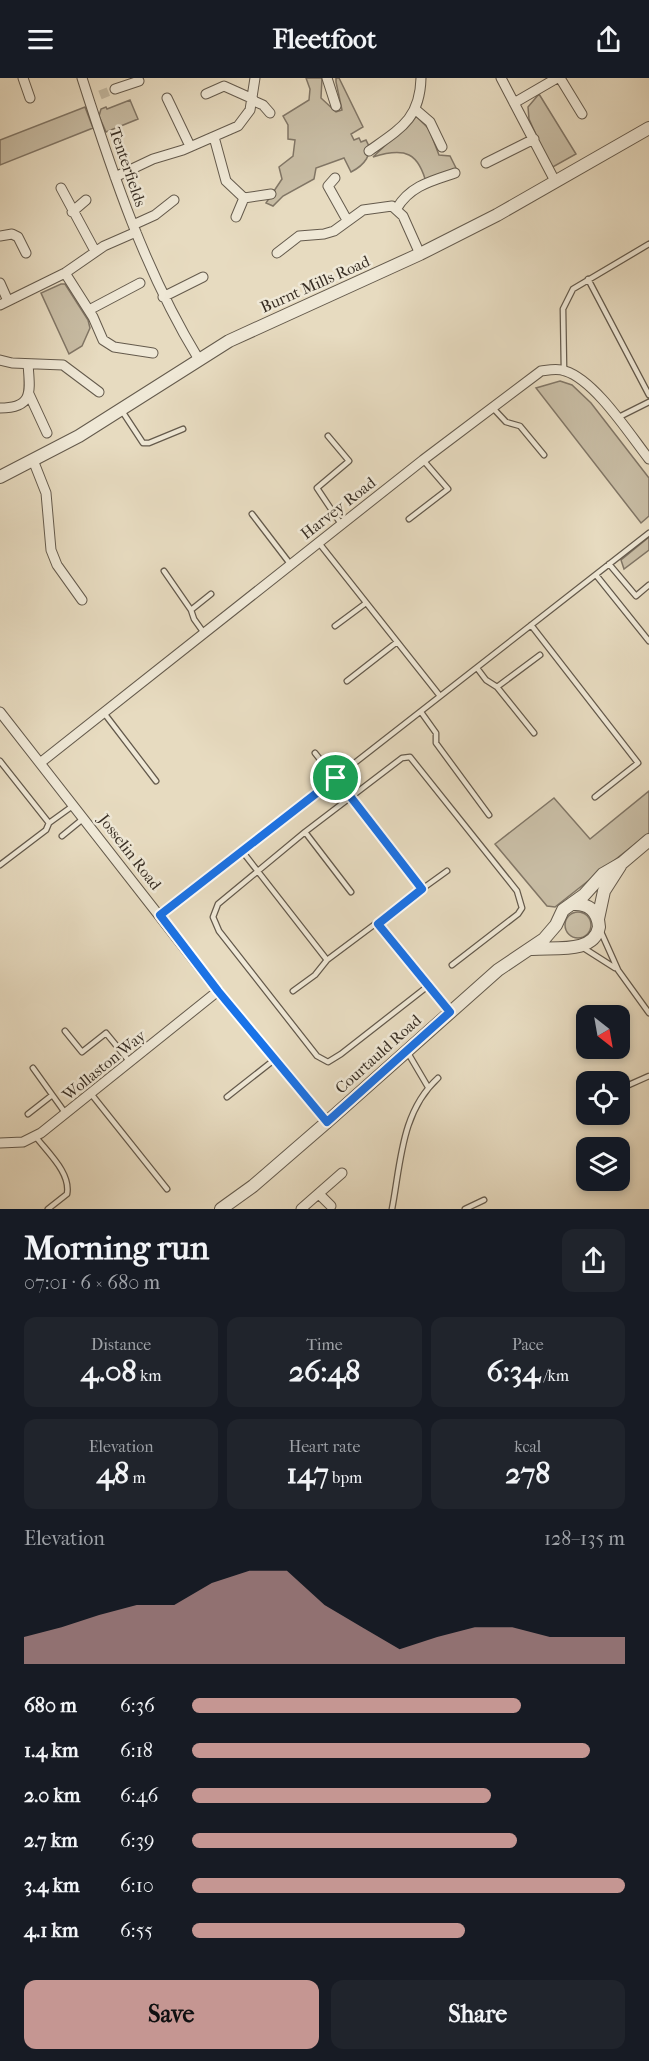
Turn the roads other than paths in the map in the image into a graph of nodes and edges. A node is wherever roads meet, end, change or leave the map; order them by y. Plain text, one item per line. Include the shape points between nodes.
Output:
1 (23, 78) edge
2 (82, 78) edge
3 (255, 78) edge
4 (327, 78) edge
5 (421, 78) edge
6 (501, 78) edge
7 (559, 78) edge
8 (139, 83) edge
9 (115, 89) tunnel mouth
10 (100, 94) tunnel mouth
11 (206, 94) dead end
12 (30, 98) dead end
13 (89, 98) junction
14 (167, 98) dead end
15 (253, 100) junction
16 (514, 103) junction
17 (336, 106) dead end
18 (416, 110) junction
19 (270, 113) dead end
20 (582, 114) dead end
21 (649, 128) edge
22 (214, 137) junction
23 (534, 139) junction
24 (190, 146) junction
25 (442, 147) dead end
26 (369, 151) dead end
27 (486, 163) dead end
28 (455, 173) dead end
29 (115, 177) junction
30 (335, 178) dead end
31 (555, 181) junction
32 (61, 188) dead end
33 (271, 194) dead end
34 (244, 198) junction
35 (86, 200) dead end
36 (174, 200) dead end
37 (397, 208) junction
38 (72, 212) junction
39 (236, 216) dead end
40 (347, 220) junction
41 (134, 228) junction
42 (285, 230) dead end
43 (0, 236) edge
44 (288, 242) junction
45 (649, 244) edge
46 (95, 251) junction
47 (26, 253) dead end
48 (277, 253) dead end
49 (420, 255) junction
50 (65, 273) junction
51 (203, 277) dead end
52 (588, 279) junction
53 (0, 283) edge
54 (140, 283) dead end
55 (163, 297) junction
56 (4, 303) edge
57 (91, 313) junction
58 (153, 353) dead end
59 (198, 358) junction
60 (0, 360) edge
61 (28, 364) junction
62 (564, 370) junction
63 (99, 392) dead end
64 (29, 394) junction
65 (649, 395) edge
66 (649, 402) edge
67 (492, 407) junction
68 (0, 408) edge
69 (121, 409) junction
70 (617, 418) junction
71 (183, 429) dead end
72 (47, 433) dead end
73 (328, 436) dead end
74 (544, 455) dead end
75 (649, 459) edge
76 (33, 460) junction
77 (423, 460) junction
78 (0, 477) edge
79 (252, 514) dead end
80 (409, 519) dead end
81 (341, 524) junction
82 (649, 533) edge
83 (319, 543) junction
84 (609, 564) junction
85 (291, 565) junction
86 (164, 571) dead end
87 (596, 575) junction
88 (649, 585) edge
89 (211, 594) dead end
90 (82, 600) dead end
91 (366, 603) junction
92 (192, 610) junction
93 (531, 625) junction
94 (335, 626) dead end
95 (204, 633) junction
96 (649, 641) edge
97 (397, 642) junction
98 (540, 655) dead end
99 (477, 668) junction
100 (347, 681) dead end
101 (497, 687) junction
102 (440, 696) junction
103 (0, 712) edge
104 (421, 712) junction
105 (104, 714) junction
106 (534, 733) dead end
107 (315, 753) dead end
108 (0, 760) edge
109 (40, 763) junction
110 (336, 778) junction
111 (156, 781) dead end
112 (595, 796) dead end
113 (350, 797) junction
114 (74, 805) junction
115 (489, 815) dead end
116 (84, 818) junction
117 (50, 823) junction
118 (305, 832) junction
119 (62, 836) dead end
120 (649, 840) edge
121 (242, 851) junction
122 (622, 862) junction
123 (0, 865) edge
124 (447, 870) dead end
125 (258, 871) junction
126 (422, 889) junction
127 (351, 892) dead end
128 (573, 904) junction
129 (160, 915) junction
130 (599, 923) junction
131 (378, 924) junction
132 (556, 925) junction
133 (576, 946) junction
134 (531, 950) junction
135 (327, 960) junction
136 (452, 965) dead end
137 (618, 970) junction
138 (428, 986) junction
139 (218, 991) junction
140 (293, 991) dead end
141 (450, 1012) junction
142 (649, 1013) edge
143 (65, 1032) dead end
144 (407, 1050) junction
145 (274, 1060) junction
146 (131, 1063) junction
147 (33, 1068) dead end
148 (649, 1076) edge
149 (438, 1077) dead end
150 (630, 1084) edge
151 (428, 1087) junction
152 (92, 1095) junction
153 (51, 1096) junction
154 (227, 1097) dead end
155 (28, 1114) dead end
156 (66, 1114) junction
157 (327, 1122) junction
158 (36, 1137) junction
159 (0, 1143) edge
160 (342, 1173) dead end
161 (167, 1189) dead end
162 (320, 1195) junction
163 (484, 1200) dead end
164 (331, 1206) dead end
165 (48, 1209) edge
166 (221, 1209) edge
167 (301, 1209) edge
168 (392, 1209) edge
169 (465, 1209) edge

1 - 12 street
2 - 13 street, Tenterfields
3 - 15 street
4 - 17 street
5 - 18 street
6 - 16 street
7 - 16 street
7 - 20 street
8 - 9 street
10 - 13 street
11 - 15 street via 224,86
13 - 29 street, Tenterfields
14 - 24 street
15 - 19 street
15 - 22 street via 238,126
16 - 23 street
18 - 25 street via 430,122
18 - 26 street via 399,130
21 - 31 street, Burnt Mills Road
22 - 24 street
22 - 34 street via 226,181
23 - 27 street
23 - 31 street
24 - 29 street
28 - 37 street via 415,188
29 - 41 street, Tenterfields
30 - 40 street via 328,186
31 - 49 street, Burnt Mills Road
32 - 38 street
33 - 34 street
34 - 39 street
35 - 38 street
36 - 41 street
37 - 40 street via 369,208
37 - 49 street
38 - 46 street
40 - 44 street via 334,231 299,236
41 - 46 street
41 - 55 street, Tenterfields
42 - 44 street
43 - 47 street via 18,237
44 - 48 street
45 - 52 lane
46 - 50 street
49 - 59 street, Burnt Mills Road
50 - 56 street
50 - 57 street
51 - 55 street
52 - 62 lane via 573,289 564,309
52 - 65 lane
53 - 56 street
54 - 57 street
55 - 59 street, Tenterfields
57 - 58 street via 106,344
59 - 69 street, Burnt Mills Road
60 - 61 street
61 - 63 street via 63,365
61 - 64 street
62 - 67 street, Harvey Road via 541,371
62 - 70 street via 580,379
64 - 68 street via 22,404
64 - 72 street
66 - 70 lane
67 - 74 lane via 506,422 520,426
67 - 77 street, Harvey Road
69 - 71 lane via 143,443
69 - 76 street, Burnt Mills Road
70 - 75 street
73 - 81 lane via 349,461 316,488
76 - 78 street, Burnt Mills Road
76 - 90 street via 46,494 51,550
77 - 80 lane via 447,489
77 - 81 street, Harvey Road
79 - 85 lane
81 - 83 street, Harvey Road
82 - 84 lane
83 - 85 street, Harvey Road
83 - 91 lane
84 - 87 lane
84 - 88 lane via 636,596
85 - 95 street, Harvey Road
86 - 92 lane
87 - 93 lane
87 - 96 lane
89 - 92 lane
91 - 94 lane
91 - 97 lane
92 - 95 lane
93 - 99 lane
93 - 112 lane via 638,763
95 - 105 street, Harvey Road
97 - 100 lane
97 - 102 lane
98 - 101 lane
99 - 101 lane
99 - 102 lane
101 - 106 lane
102 - 104 lane
103 - 109 street, Josselin Road
104 - 110 lane
104 - 115 lane via 436,733 436,743
105 - 109 street, Harvey Road
105 - 111 lane
107 - 110 lane
108 - 117 lane
109 - 114 street, Josselin Road
110 - 113 lane
110 - 121 lane
113 - 118 lane
113 - 126 lane
113 - 136 lane via 410,756 520,896 522,908 518,914
114 - 116 street, Josselin Road
114 - 117 lane
116 - 119 lane
116 - 129 street, Josselin Road
117 - 123 lane
118 - 125 lane
118 - 127 lane
120 - 122 street, Courtauld Road
121 - 125 lane
121 - 129 lane
122 - 128 street, Courtauld Road via 603,874
122 - 130 street, Courtauld Road via 604,891
124 - 126 lane
125 - 135 lane
125 - 138 lane via 218,904 214,924 323,1061 341,1054
126 - 131 lane
128 - 130 street via 591,908
128 - 132 street, Courtauld Road via 559,914
129 - 139 street, Josselin Road
130 - 133 street, Courtauld Road via 596,938
130 - 137 lane
131 - 135 lane
131 - 138 lane
132 - 133 street via 560,938
132 - 134 street, Courtauld Road
133 - 134 street, Courtauld Road
133 - 137 lane
134 - 141 street, Courtauld Road via 498,970
135 - 140 lane
137 - 142 lane
138 - 141 lane
139 - 145 street, Josselin Road
139 - 146 street, Wollaston Way
141 - 144 street, Courtauld Road
143 - 146 lane via 82,1052 106,1033
144 - 151 lane
144 - 157 street, Courtauld Road
145 - 154 lane
145 - 157 street, Josselin Road
146 - 152 street, Wollaston Way
147 - 153 lane
148 - 150 lane
149 - 151 lane
151 - 168 lane via 407,1126
152 - 156 street, Wollaston Way
152 - 161 lane
153 - 155 lane
153 - 156 lane
156 - 158 street, Wollaston Way
157 - 166 street, Courtauld Road
158 - 159 street, Wollaston Way
158 - 165 lane via 69,1185 67,1194
160 - 162 street
162 - 164 street
162 - 167 street
163 - 169 lane

